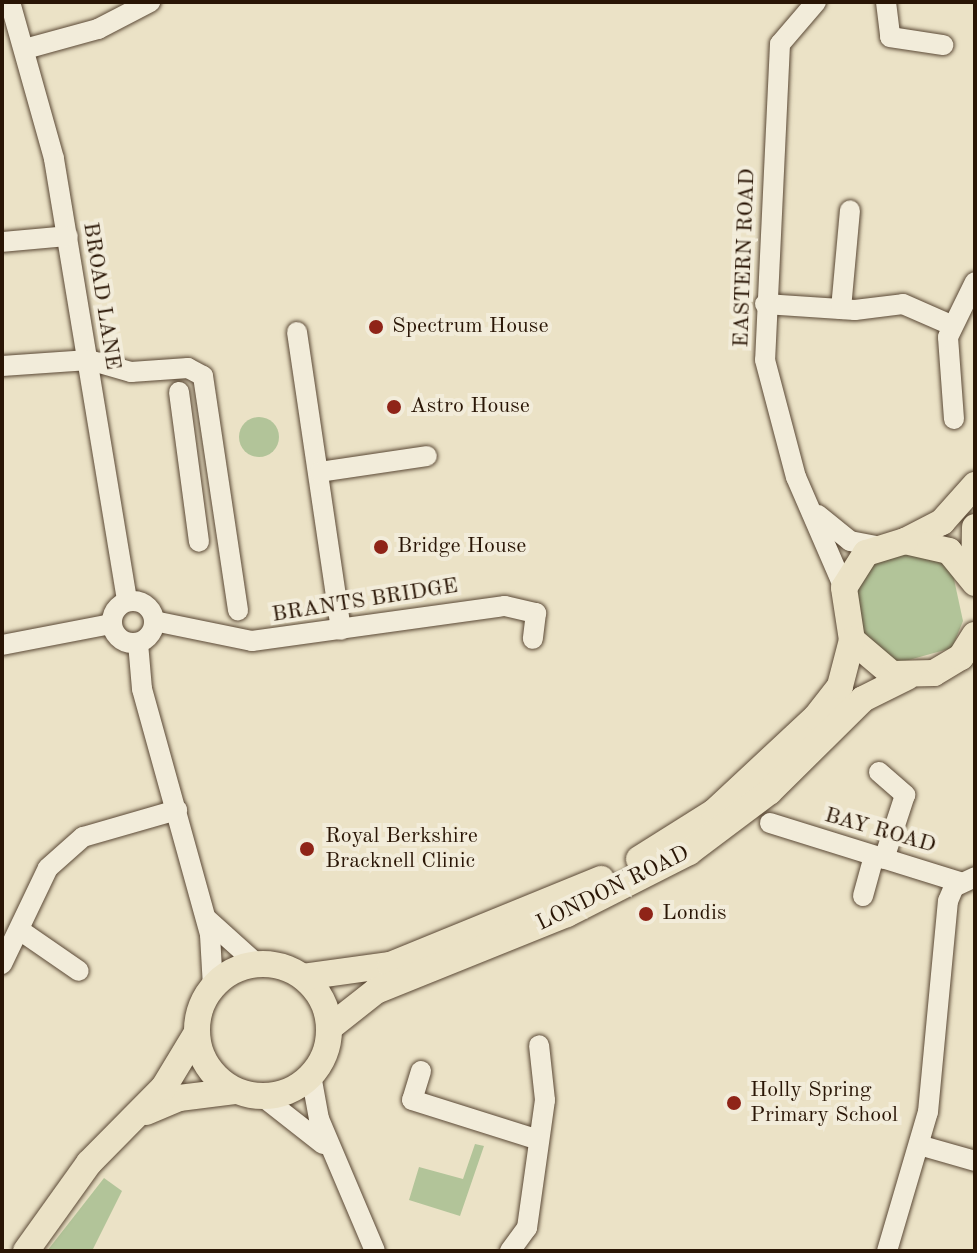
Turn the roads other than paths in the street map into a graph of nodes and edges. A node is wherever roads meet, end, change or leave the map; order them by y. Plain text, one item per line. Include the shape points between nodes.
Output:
1 (10, 2) edge
2 (150, 2) edge
3 (816, 2) edge
4 (886, 2) edge
5 (943, 45) dead end
6 (25, 49) junction
7 (850, 210) dead end
8 (68, 236) junction
9 (2, 242) edge
10 (975, 282) edge
11 (765, 304) junction
12 (841, 309) junction
13 (951, 325) junction
14 (297, 332) dead end
15 (89, 360) junction
16 (2, 366) edge
17 (179, 392) dead end
18 (954, 419) dead end
19 (427, 456) dead end
20 (219, 457) junction
21 (188, 460) junction
22 (320, 472) junction
23 (975, 485) edge
24 (816, 512) junction
25 (975, 527) edge
26 (893, 544) junction
27 (215, 547) junction
28 (974, 582) edge
29 (844, 588) junction
30 (127, 601) junction
31 (238, 610) dead end
32 (154, 621) junction
33 (111, 624) junction
34 (341, 630) junction
35 (975, 635) edge
36 (533, 639) dead end
37 (852, 640) junction
38 (138, 643) junction
39 (2, 645) edge
40 (963, 666) edge
41 (907, 677) junction
42 (879, 772) dead end
43 (177, 810) junction
44 (770, 823) dead end
45 (879, 857) junction
46 (967, 880) edge
47 (863, 896) dead end
48 (203, 913) junction
49 (21, 931) junction
50 (2, 964) edge
51 (257, 964) junction
52 (79, 971) dead end
53 (303, 977) junction
54 (213, 987) junction
55 (329, 1028) junction
56 (196, 1034) junction
57 (539, 1045) dead end
58 (421, 1071) dead end
59 (311, 1075) junction
60 (235, 1091) junction
61 (263, 1097) junction
62 (134, 1118) junction
63 (539, 1140) junction
64 (919, 1145) junction
65 (975, 1161) edge
66 (336, 1164) junction
67 (26, 1251) edge
68 (375, 1251) edge
69 (510, 1251) edge
70 (887, 1251) edge

1 - 6 street, BROAD LANE
2 - 6 street via 98,29
3 - 11 street, EASTERN ROAD via 780,44
4 - 5 street via 890,37
6 - 8 street, BROAD LANE
7 - 12 street
8 - 9 street
8 - 15 street, BROAD LANE
10 - 13 street
11 - 12 street
11 - 24 street, EASTERN ROAD via 775,411
12 - 13 street via 903,304
13 - 18 street
14 - 22 street
15 - 16 street
15 - 20 street via 131,372 188,368 203,376
15 - 30 street, BROAD LANE
17 - 21 street
19 - 22 street
20 - 21 street
20 - 27 street
21 - 27 street
22 - 34 street
23 - 26 main road via 942,522
24 - 26 street, EASTERN ROAD via 850,541
24 - 29 street, EASTERN ROAD
25 - 28 main road
26 - 28 main road via 949,551
26 - 29 main road via 858,561
27 - 31 street
29 - 37 main road
30 - 32 street via 145,604
30 - 33 street
32 - 34 street, BRANTS BRIDGE via 252,641
32 - 38 street
33 - 38 street via 123,642
33 - 39 street
34 - 36 street, BRANTS BRIDGE via 482,607 536,613
35 - 40 main road
37 - 41 main road via 881,669
37 - 53 main road, LONDON ROAD via 840,686 816,717 714,812 662,848 390,965
38 - 43 street via 142,689
40 - 41 main road, LONDON ROAD
41 - 55 main road, LONDON ROAD via 863,699 769,792 689,852 567,914 376,991
42 - 45 street via 905,795
43 - 48 street
43 - 49 street via 83,837 48,868
44 - 45 street, BAY ROAD
45 - 46 street, BAY ROAD
45 - 47 street
46 - 64 street via 948,901 938,1049
48 - 51 street via 223,940
48 - 54 street
49 - 50 street
49 - 52 street
51 - 53 main road
51 - 54 main road
53 - 55 main road via 321,998
54 - 56 main road
55 - 59 main road
56 - 60 main road via 206,1068
56 - 62 main road via 164,1087
57 - 63 street via 545,1100
58 - 63 street via 412,1100
59 - 61 main road
59 - 66 street
60 - 61 main road
60 - 62 main road via 166,1101
61 - 66 street via 310,1129
62 - 67 main road via 83,1171
63 - 69 street via 527,1228
64 - 65 street
64 - 70 street
66 - 68 street

